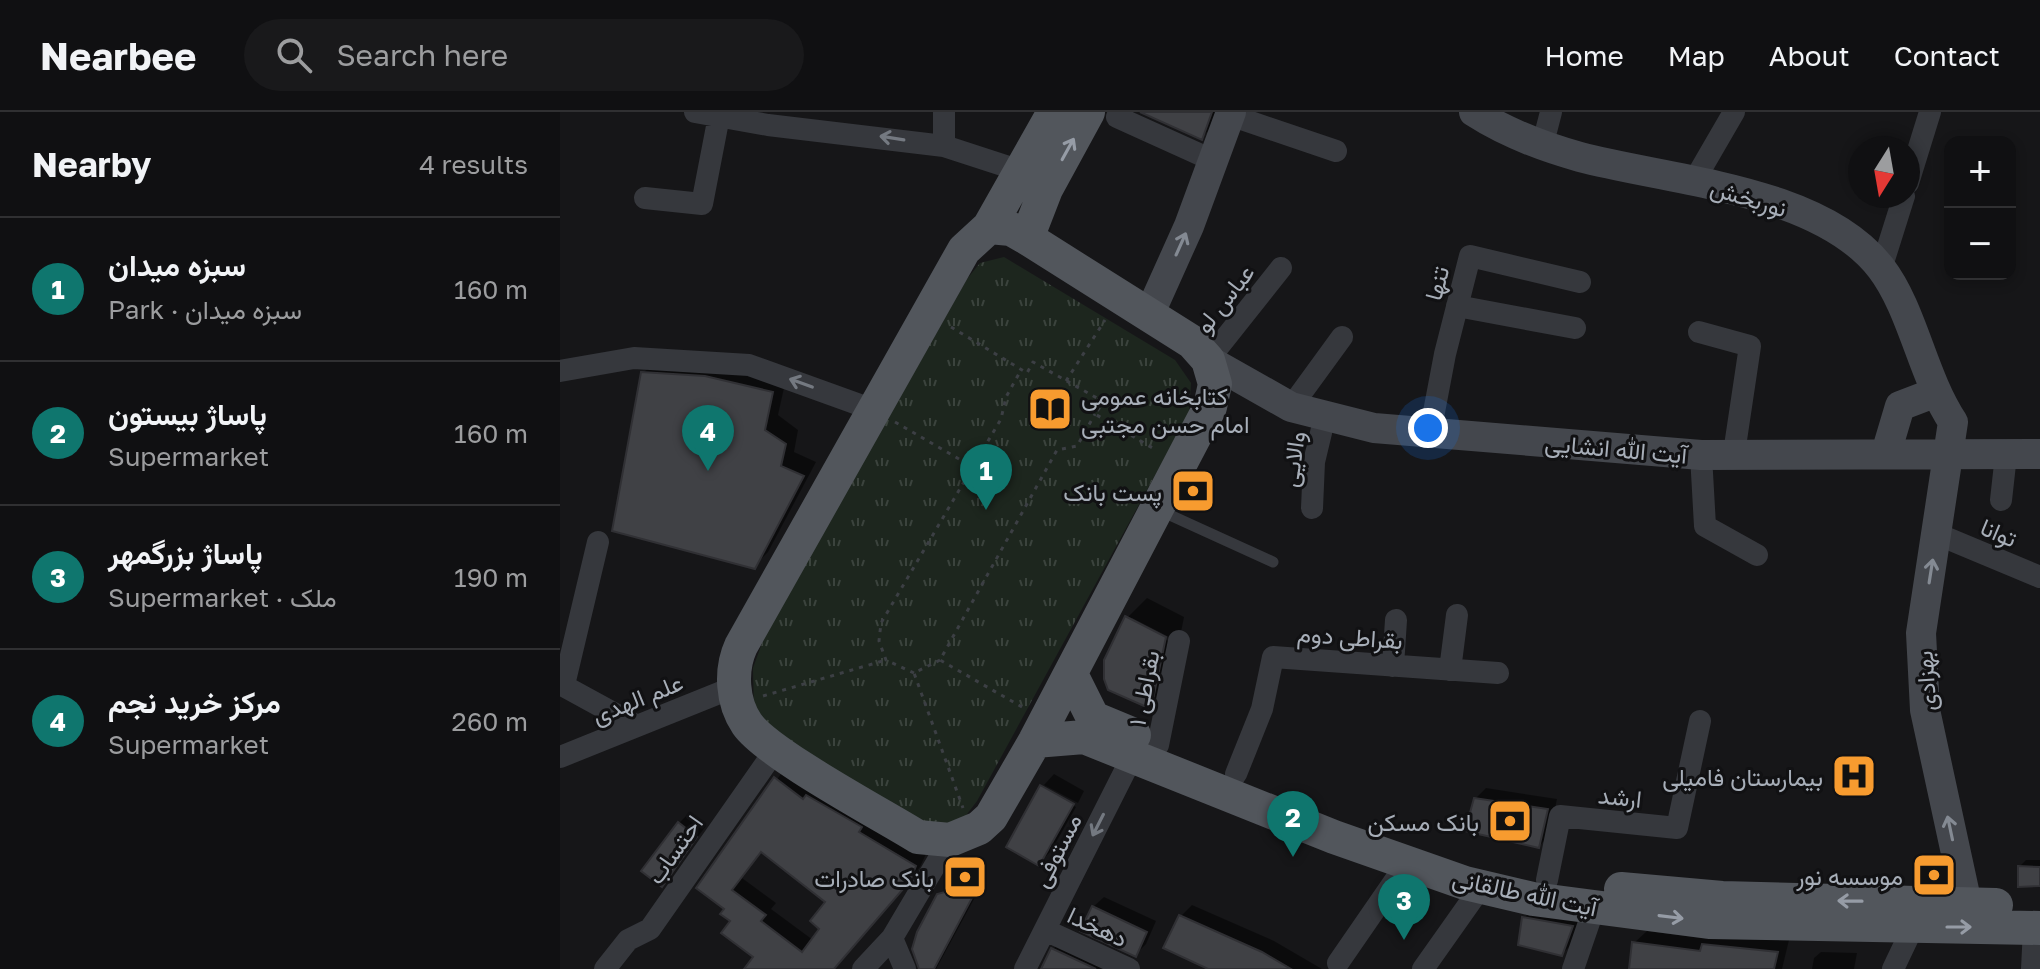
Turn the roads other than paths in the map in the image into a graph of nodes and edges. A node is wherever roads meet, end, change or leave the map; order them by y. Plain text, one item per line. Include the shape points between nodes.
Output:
1 (695, 112) edge
2 (944, 112) edge
3 (1054, 112) edge
4 (1474, 112) edge
5 (1551, 112) edge
6 (1734, 112) edge
7 (1930, 112) edge
8 (1102, 114) edge
9 (1230, 114) edge
10 (719, 116) junction
11 (768, 119) edge
12 (1543, 143) junction
13 (1920, 144) edge
14 (944, 146) junction
15 (1336, 151) dead end
16 (1212, 160) junction
17 (1694, 181) junction
18 (1024, 188) junction
19 (645, 198) dead end
20 (1900, 208) edge
21 (989, 227) junction
22 (1027, 238) junction
23 (1281, 268) dead end
24 (1881, 269) junction
25 (1580, 282) dead end
26 (1457, 306) junction
27 (1149, 315) junction
28 (1575, 328) dead end
29 (1699, 332) dead end
30 (1342, 337) dead end
31 (1208, 360) junction
32 (560, 371) edge
33 (1934, 393) junction
34 (1291, 407) junction
35 (874, 410) junction
36 (1325, 416) junction
37 (1430, 433) junction
38 (1734, 453) junction
39 (1886, 453) junction
40 (2040, 454) edge
41 (1701, 455) junction
42 (2006, 455) junction
43 (1949, 456) junction
44 (2001, 500) dead end
45 (1312, 508) dead end
46 (1156, 509) junction
47 (1937, 534) junction
48 (598, 542) dead end
49 (1757, 555) dead end
50 (1273, 562) dead end
51 (2040, 577) edge
52 (1457, 615) dead end
53 (1396, 620) dead end
54 (1179, 641) dead end
55 (1393, 666) junction
56 (1450, 670) junction
57 (1498, 673) dead end
58 (1071, 674) junction
59 (562, 685) edge
60 (736, 695) junction
61 (1088, 707) junction
62 (1700, 721) dead end
63 (637, 726) junction
64 (1050, 734) junction
65 (776, 749) junction
66 (1146, 750) junction
67 (560, 757) edge
68 (1236, 774) junction
69 (961, 836) junction
70 (1407, 863) junction
71 (1547, 880) junction
72 (1481, 887) junction
73 (1967, 904) junction
74 (1594, 908) junction
75 (2038, 921) edge
76 (1913, 927) junction
77 (1045, 930) junction
78 (892, 938) junction
79 (1338, 963) dead end
80 (605, 969) edge
81 (863, 969) edge
82 (905, 969) edge
83 (1025, 969) edge
84 (1129, 969) edge
85 (1423, 969) edge
86 (1573, 969) edge
87 (1893, 969) edge
88 (2032, 969) edge

1 - 10 street
2 - 14 street
3 - 18 main road
4 - 12 street, نوربخش
5 - 12 street
6 - 17 street
7 - 13 street
8 - 16 street
18 -> 8 main road
9 - 15 street
9 - 16 street
10 - 11 street
10 - 19 street via 702,204
14 -> 11 street
12 - 17 street, نوربخش via 1578,156
14 - 18 street
27 -> 16 street
17 - 24 street, نوربخش via 1754,194 1840,230
18 - 21 main road
18 - 22 main road
20 - 24 street
21 - 22 main road via 1011,229
21 - 35 main road via 964,250
22 - 27 main road
23 - 31 street, عباس لو
24 - 33 street, نوربخش via 1915,336
25 - 26 street, تنها via 1470,256
26 - 28 street
26 - 37 street, تنها
27 - 31 main road via 1192,342
29 - 38 street via 1750,346
30 - 34 street
31 - 34 street, آیت الله انشایی
31 - 46 main road via 1215,384 1210,407
35 -> 32 street via 749,365 634,358
33 - 39 street via 1900,406
33 - 43 street, نوربخش via 1953,422
34 - 36 street, آیت الله انشایی
35 - 60 main road via 741,646 734,665
36 - 37 street, آیت الله انشایی via 1374,428
36 - 45 street, والایی via 1314,462
37 - 41 street, آیت الله انشایی
38 - 39 street, آیت الله انشایی
38 - 41 street, آیت الله انشایی
39 - 43 street, آیت الله انشایی
40 - 42 street, آیت الله انشایی
41 - 49 street via 1705,526
42 - 43 street, آیت الله انشایی
42 - 44 street
43 - 47 street, بهزادی
46 - 50 lane
46 - 58 main road
47 - 51 street, توانا
73 -> 47 street, بهزادی via 1925,710 1921,633
48 - 59 street
52 - 56 street
53 - 55 street
54 - 66 street, بقراطی ۱
55 - 56 street, بقراطی دوم
55 - 68 street, بقراطی دوم via 1273,657 1262,709
56 - 57 street, بقراطی دوم
58 - 61 main road, آیت الله طالقانی
58 - 64 main road
59 - 63 street
60 - 63 street, علم الهدی
60 - 65 main road via 749,727
61 - 64 main road via 1065,711 1061,727
61 - 66 main road, آیت الله طالقانی via 1093,718
62 - 71 street, ارشد via 1677,828 1560,816
63 - 67 street, علم الهدی
64 - 66 main road, آیت الله طالقانی
64 - 69 main road via 991,817
65 - 69 main road via 918,837
65 - 80 street, احتساب via 650,929 628,940
66 - 68 main road, آیت الله طالقانی
66 - 70 main road, آیت الله طالقانی
66 -> 77 street, مستوفی
68 - 71 main road, آیت الله طالقانی via 1462,859
69 - 78 street
70 - 72 main road, آیت الله طالقانی
70 - 79 street
73 -> 71 main road, آیت الله طالقانی via 1722,898
72 - 74 main road, آیت الله طالقانی
72 - 85 street
73 - 75 main road, آیت الله طالقانی
74 -> 76 main road, آیت الله طالقانی via 1709,922
74 - 86 street
76 -> 75 main road, آیت الله طالقانی
75 - 88 street
76 - 87 street
77 - 83 street, مستوفی
77 - 84 street, دهخدا
78 - 81 street
78 - 82 street

